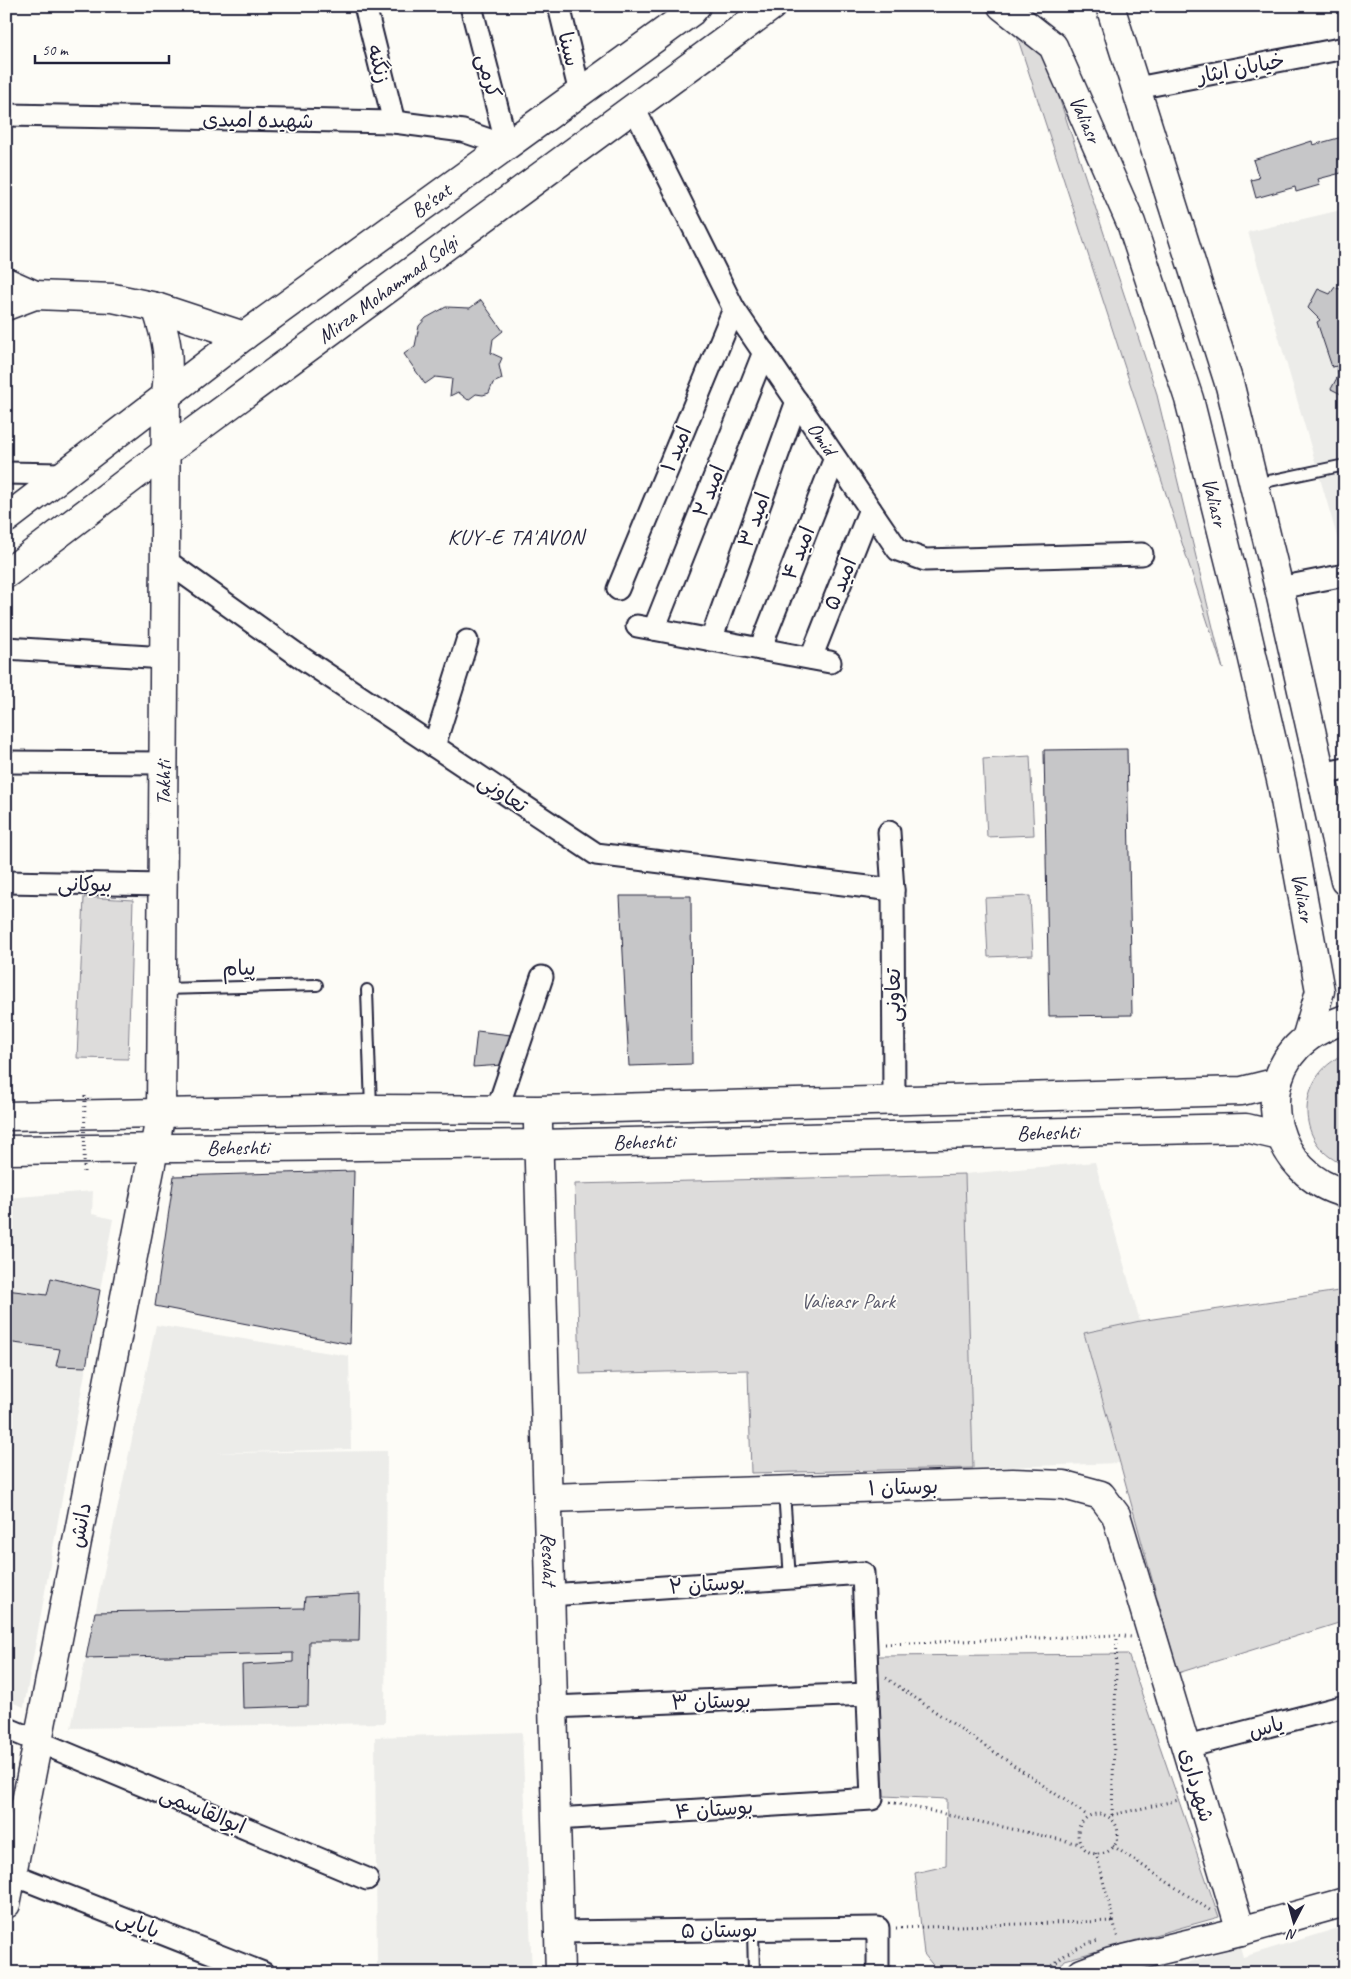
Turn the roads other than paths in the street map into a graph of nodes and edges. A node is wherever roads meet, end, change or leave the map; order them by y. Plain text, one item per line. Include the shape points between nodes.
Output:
1 (364, 6) edge
2 (471, 6) edge
3 (559, 6) edge
4 (696, 6) edge
5 (772, 6) edge
6 (1002, 6) edge
7 (1110, 6) edge
8 (1345, 48) edge
9 (1137, 88) junction
10 (580, 93) junction
11 (634, 108) junction
12 (6, 115) edge
13 (394, 122) junction
14 (506, 146) junction
15 (6, 282) edge
16 (35, 295) junction
17 (6, 306) edge
18 (156, 307) junction
19 (734, 309) junction
20 (244, 336) junction
21 (764, 352) junction
22 (1230, 386) junction
23 (166, 395) junction
24 (1189, 399) junction
25 (797, 401) junction
26 (166, 452) junction
27 (835, 458) junction
28 (1345, 465) edge
29 (6, 473) edge
30 (62, 474) junction
31 (1254, 484) junction
32 (870, 509) junction
33 (6, 519) edge
34 (1142, 554) dead end
35 (165, 560) junction
36 (6, 574) edge
37 (1345, 575) edge
38 (1279, 588) junction
39 (618, 589) dead end
40 (711, 640) junction
41 (467, 641) dead end
42 (6, 648) edge
43 (760, 649) junction
44 (164, 658) junction
45 (434, 746) junction
46 (6, 762) edge
47 (164, 763) junction
48 (1333, 772) edge
49 (889, 832) dead end
50 (1345, 881) edge
51 (6, 882) edge
52 (163, 886) junction
53 (893, 890) junction
54 (542, 977) dead end
55 (317, 985) dead end
56 (162, 989) junction
57 (367, 990) dead end
58 (1345, 1019) edge
59 (1306, 1039) junction
60 (1278, 1082) junction
61 (894, 1100) junction
62 (371, 1109) junction
63 (497, 1110) junction
64 (538, 1110) junction
65 (162, 1113) junction
66 (6, 1116) edge
67 (1280, 1136) junction
68 (539, 1144) junction
69 (155, 1147) junction
70 (6, 1150) edge
71 (1345, 1193) edge
72 (784, 1490) junction
73 (548, 1498) junction
74 (790, 1579) junction
75 (550, 1595) junction
76 (1154, 1639) joint
77 (868, 1694) junction
78 (1345, 1706) edge
79 (553, 1707) junction
80 (6, 1728) edge
81 (38, 1741) junction
82 (1186, 1747) junction
83 (556, 1819) junction
84 (9, 1874) edge
85 (367, 1878) dead end
86 (1345, 1902) edge
87 (6, 1904) edge
88 (753, 1930) junction
89 (1241, 1931) junction
90 (559, 1932) junction
91 (263, 1973) edge
92 (560, 1973) edge
93 (754, 1973) edge
94 (878, 1973) edge
95 (1082, 1973) edge

1 - 13 street, زنگنه
2 - 14 street, کرمی
3 - 10 street, سینا
4 - 10 main road, Be'sat
5 - 11 main road, Mirza Mohammad Solgi
6 - 24 main road, Valiasr via 1053,46 1131,223
7 - 9 main road, Valiasr
8 - 9 street, خیابان ایثار
9 - 22 main road, Valiasr
10 - 14 main road, Be'sat
11 - 19 street, Omid
11 - 26 main road, Mirza Mohammad Solgi
12 - 13 street, شهیده امیدی
13 - 14 street, شهیده امیدی via 463,131
14 - 20 main road, Be'sat
15 - 16 main road
16 - 17 main road
16 - 18 main road via 113,298
18 - 20 main road
18 - 23 main road, Takhti via 166,337 169,365
19 - 21 street, Omid
19 - 39 street, امید ۱
20 - 23 main road, Be'sat
21 - 25 street, Omid
21 - 40 street, امید ۲ via 646,628
22 - 24 main road
22 - 31 main road, Valiasr
23 - 26 main road, Takhti
23 - 30 main road
24 - 59 main road, Valiasr via 1282,784 1320,991
25 - 27 street, Omid
25 - 40 street, امید ۳
26 - 35 main road, Takhti
26 - 36 main road, Mirza Mohammad Solgi
27 - 32 street, Omid
27 - 43 street, امید ۴
28 - 31 lane
29 - 30 street
30 - 33 main road
31 - 38 main road, Valiasr
32 - 34 street, Omid via 898,550 924,560
32 - 43 street, امید ۵ via 820,660
35 - 44 main road, Takhti
35 - 45 street, تعاونی via 302,658
37 - 38 street
38 - 48 main road, Valiasr
40 - 43 street
41 - 45 street
42 - 44 street
44 - 47 main road, Takhti
45 - 53 street, تعاونی via 596,854
46 - 47 street
47 - 52 main road, Takhti
48 - 50 main road, Valiasr
49 - 53 street, تعاونی
51 - 52 street, بیوکانی
52 - 56 main road, Takhti
53 - 61 street, تعاونی
54 - 63 street
55 - 56 lane, پیام
56 - 65 main road, Takhti
57 - 62 lane
58 - 59 main road
59 - 60 main road via 1289,1058
60 - 61 main road, Beheshti via 1242,1091
60 - 67 main road via 1275,1109
61 - 64 main road, Beheshti
62 - 63 main road, Beheshti
62 - 65 main road, Beheshti
63 - 64 main road, Beheshti
64 - 68 main road, Resalat
65 - 66 main road, Beheshti
65 - 69 main road, دانش
67 - 68 main road, Beheshti via 1246,1128
67 - 71 main road via 1292,1159 1310,1177 1332,1190
68 - 69 main road, Beheshti
68 - 73 main road, Resalat
69 - 70 main road, Beheshti
69 - 81 main road, دانش
72 - 73 main road, بوستان ۱
72 - 74 lane
72 - 76 main road, بوستان ۱ via 1013,1483 1064,1485 1101,1495 1116,1515
73 - 75 main road, Resalat
74 - 75 street, بوستان ۲
74 - 77 street, بوستان ۲ via 863,1574
75 - 79 main road, Resalat
76 - 82 main road, شهرداری
77 - 79 street, بوستان ۳
77 - 83 street, بوستان ۴ via 872,1799
78 - 82 street, یاس
79 - 83 main road, Resalat
80 - 81 street, ابوالقاسمی
81 - 84 main road, دانش
81 - 85 street, ابوالقاسمی
82 - 89 main road, شهرداری
83 - 90 main road, Resalat
84 - 87 main road, دانش
84 - 91 street, بابایی
86 - 89 main road
88 - 90 street, بوستان ۵
88 - 93 lane
88 - 94 street, بوستان ۵ via 878,1928
89 - 95 main road via 1122,1959
90 - 92 main road, Resalat

